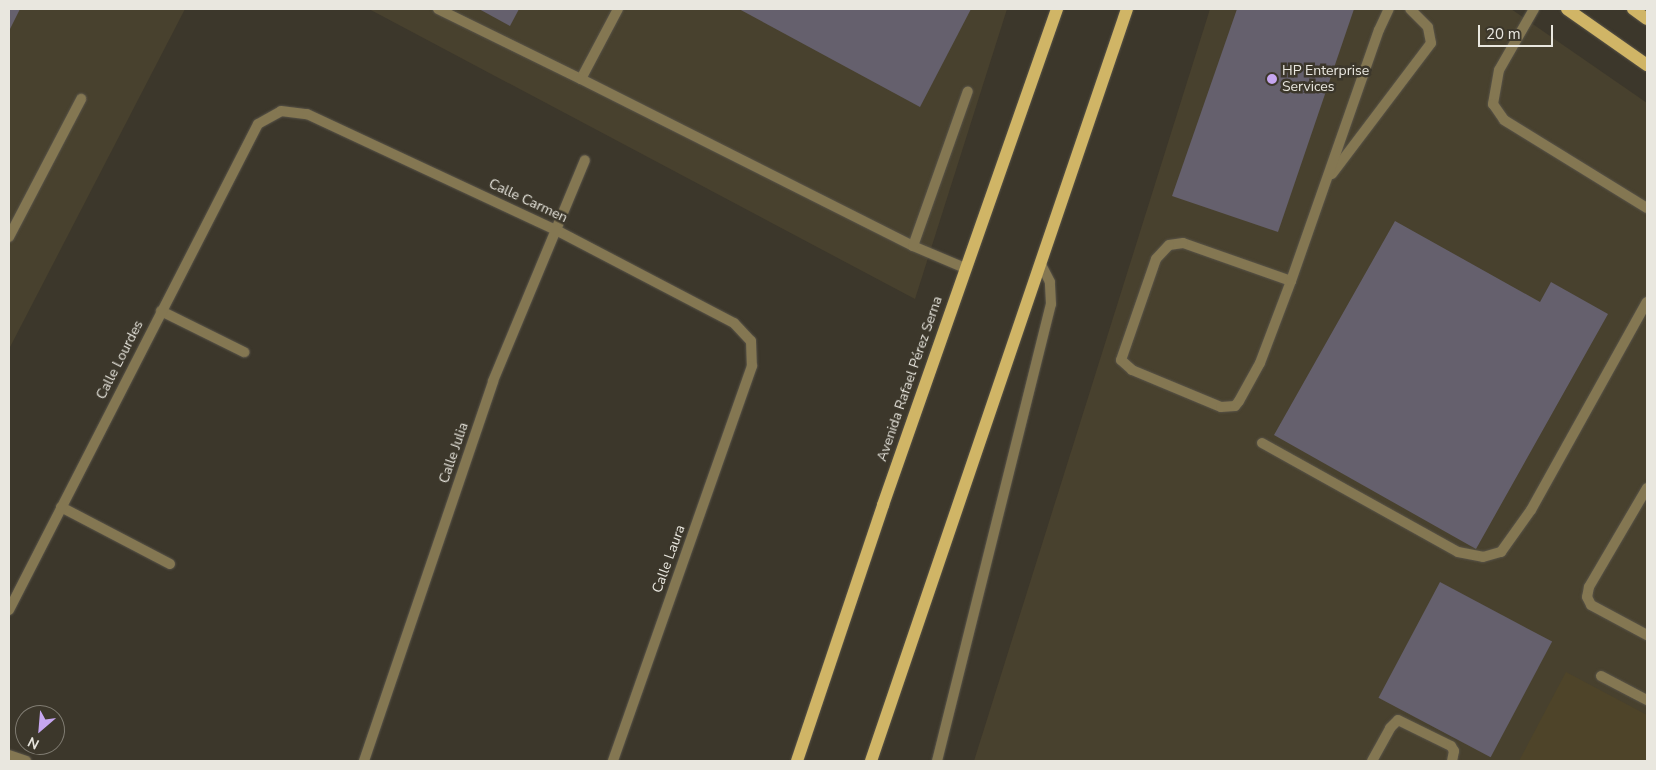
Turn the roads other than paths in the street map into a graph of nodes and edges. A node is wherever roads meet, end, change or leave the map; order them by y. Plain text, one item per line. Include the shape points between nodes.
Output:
1 (438, 9) edge
2 (618, 9) edge
3 (1057, 9) edge
4 (1127, 9) edge
5 (1389, 9) edge
6 (1410, 9) edge
7 (1534, 9) edge
8 (1568, 9) edge
9 (1633, 9) edge
10 (1647, 19) edge
11 (1647, 65) edge
12 (581, 79) junction
13 (968, 90) dead end
14 (81, 99) dead end
15 (258, 124) joint
16 (585, 160) dead end
17 (1327, 181) junction
18 (1647, 208) edge
19 (556, 230) junction
20 (9, 237) edge
21 (913, 246) junction
22 (1040, 264) junction
23 (965, 268) junction
24 (1291, 281) junction
25 (1647, 302) edge
26 (160, 311) junction
27 (244, 352) dead end
28 (752, 366) joint
29 (1262, 443) dead end
30 (1647, 488) edge
31 (61, 507) junction
32 (170, 564) dead end
33 (9, 610) edge
34 (1647, 634) edge
35 (1601, 676) dead end
36 (1647, 700) edge
37 (9, 754) edge
38 (26, 761) edge
39 (364, 761) edge
40 (613, 761) edge
41 (797, 761) edge
42 (871, 761) edge
43 (937, 761) edge
44 (1372, 761) edge
45 (1452, 761) edge

1 - 12 street
2 - 12 street
3 - 23 main road, Avenida Rafael Pérez Serna
4 - 22 main road
5 - 17 street
6 - 17 street via 1428,27 1431,43
7 - 18 street via 1498,70 1492,104 1504,120
8 - 11 main road
9 - 10 main road
12 - 21 street
13 - 21 street
14 - 20 street
15 - 19 street, Calle Carmen via 281,111 307,114
15 - 26 street, Calle Lourdes
16 - 19 street, Calle Julia
17 - 24 street
19 - 28 street, Calle Carmen via 740,327 751,341
19 - 39 street, Calle Julia via 493,382
21 - 23 street
22 - 42 main road
22 - 43 street via 1050,282 1051,304
23 - 41 main road, Avenida Rafael Pérez Serna
24 - 24 street via 1182,243 1169,245 1156,259 1121,360 1132,370 1221,407 1234,406 1260,362
25 - 29 street via 1530,510 1501,552 1483,557 1458,552
26 - 27 street
26 - 31 street, Calle Lourdes
28 - 40 street, Calle Laura
30 - 34 street via 1589,587 1587,597 1592,605
31 - 32 street
31 - 33 street, Calle Lourdes
35 - 36 street
37 - 38 street
44 - 45 street via 1398,720 1451,746 1454,751

